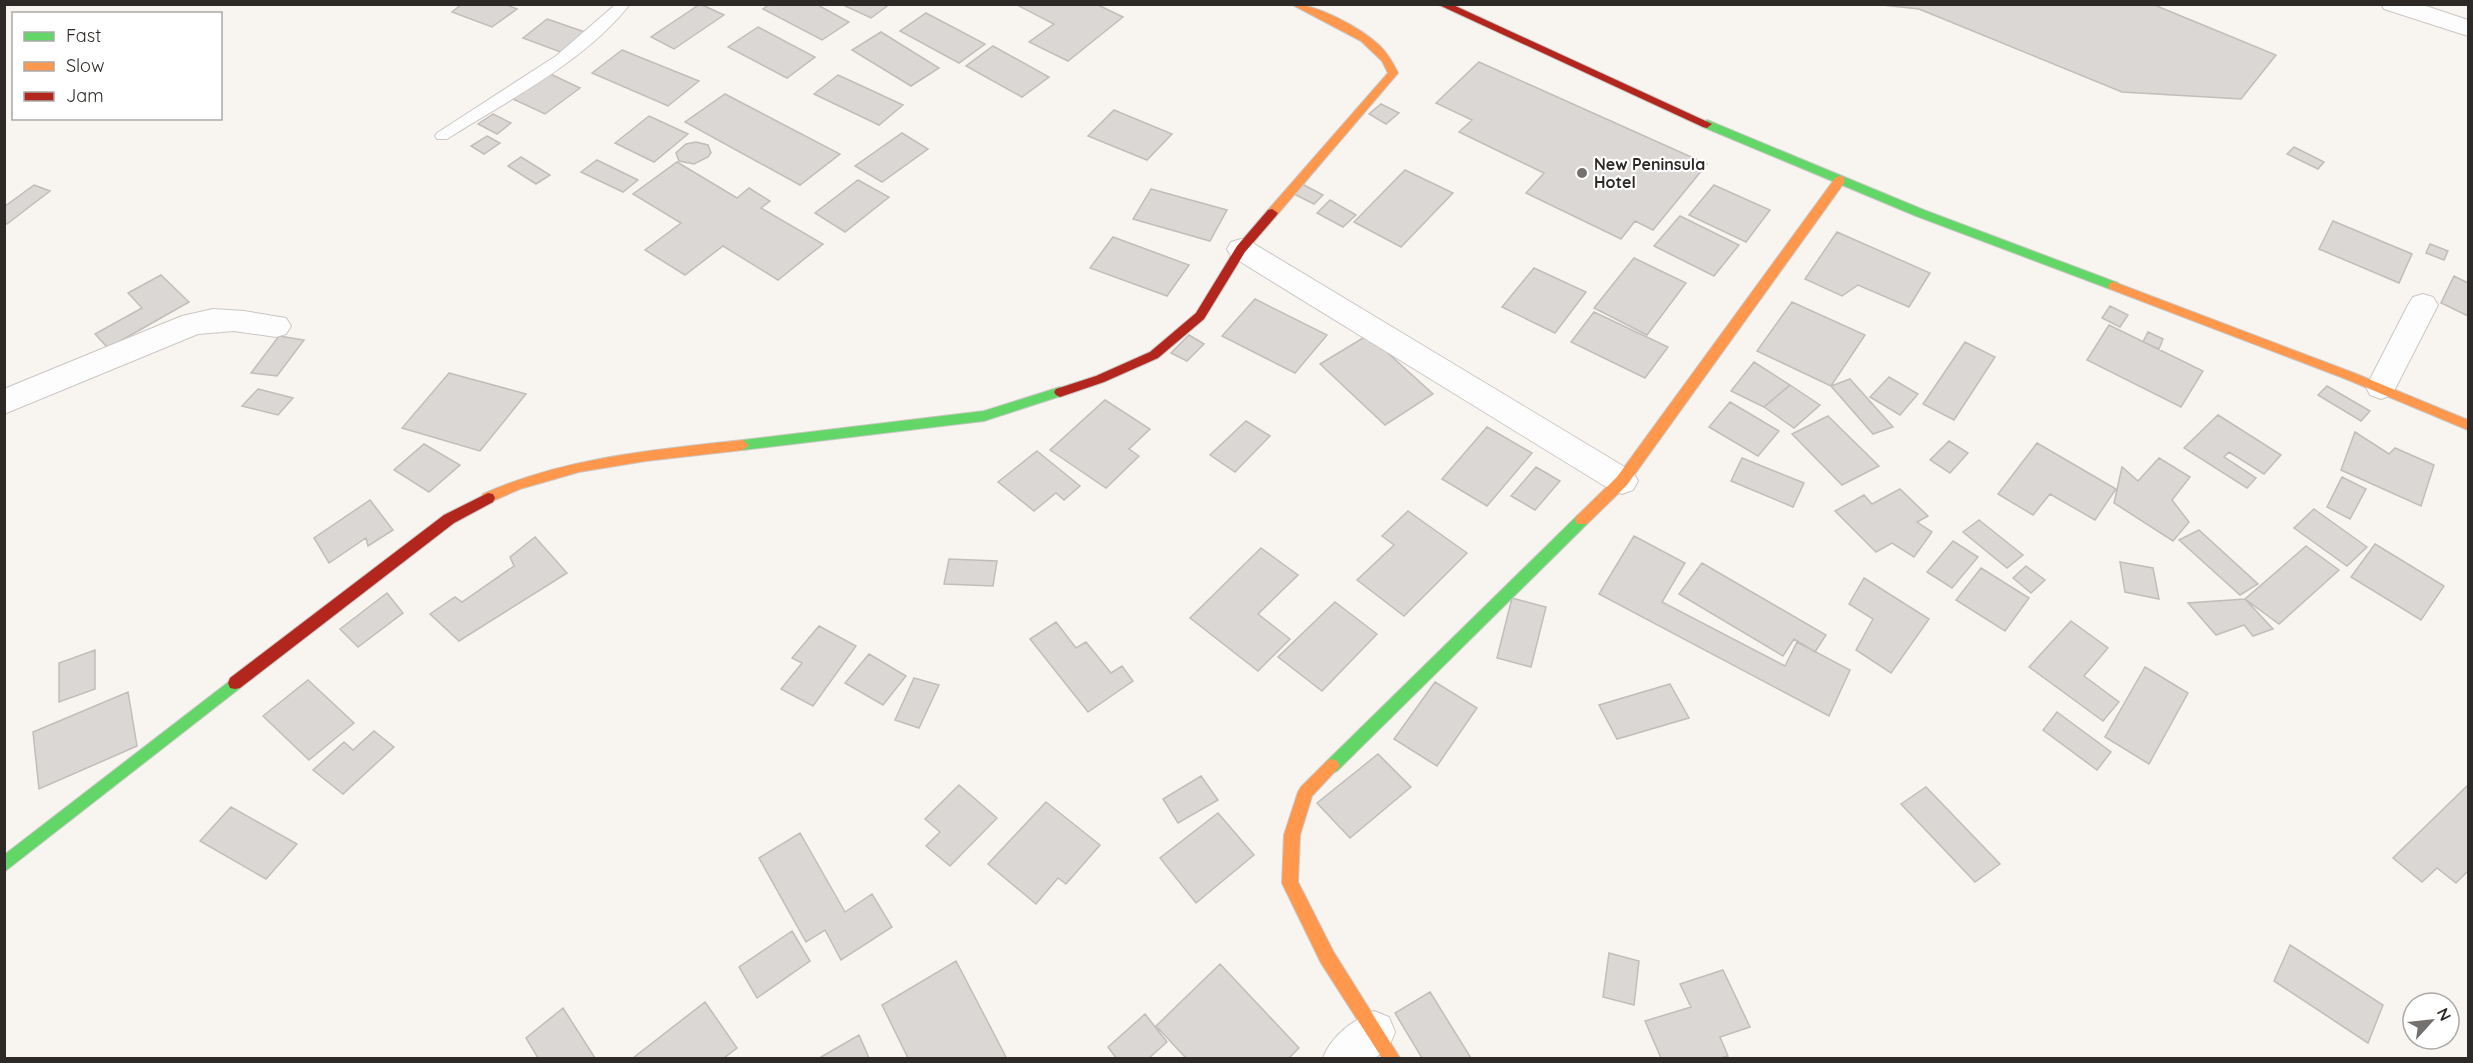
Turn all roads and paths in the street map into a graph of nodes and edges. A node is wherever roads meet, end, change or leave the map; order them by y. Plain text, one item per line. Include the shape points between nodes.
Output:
1 (624, 4) edge
2 (1296, 4) edge
3 (1442, 4) edge
4 (2393, 4) edge
5 (2469, 28) edge
6 (442, 136) dead end
7 (1840, 180) junction
8 (1241, 249) junction
9 (2423, 305) dead end
10 (276, 326) dead end
11 (2381, 387) junction
12 (4, 402) edge
13 (2469, 425) edge
14 (1622, 482) junction
15 (4, 865) edge
16 (1383, 1045) edge
17 (1344, 1059) edge

1 - 6 lane via 601,30 565,57
2 - 8 street via 1373,44 1392,64 1393,73
3 - 7 street via 1624,88
4 - 5 street
7 - 11 street
7 - 14 street
8 - 14 street
8 - 15 street via 1200,316 1154,356 1100,379 984,416 653,456 557,472 508,487 449,519 326,611
9 - 11 street
10 - 12 street via 218,319 192,324
11 - 13 street
14 - 16 street via 1306,792 1292,836 1290,883 1327,957
16 - 17 street

